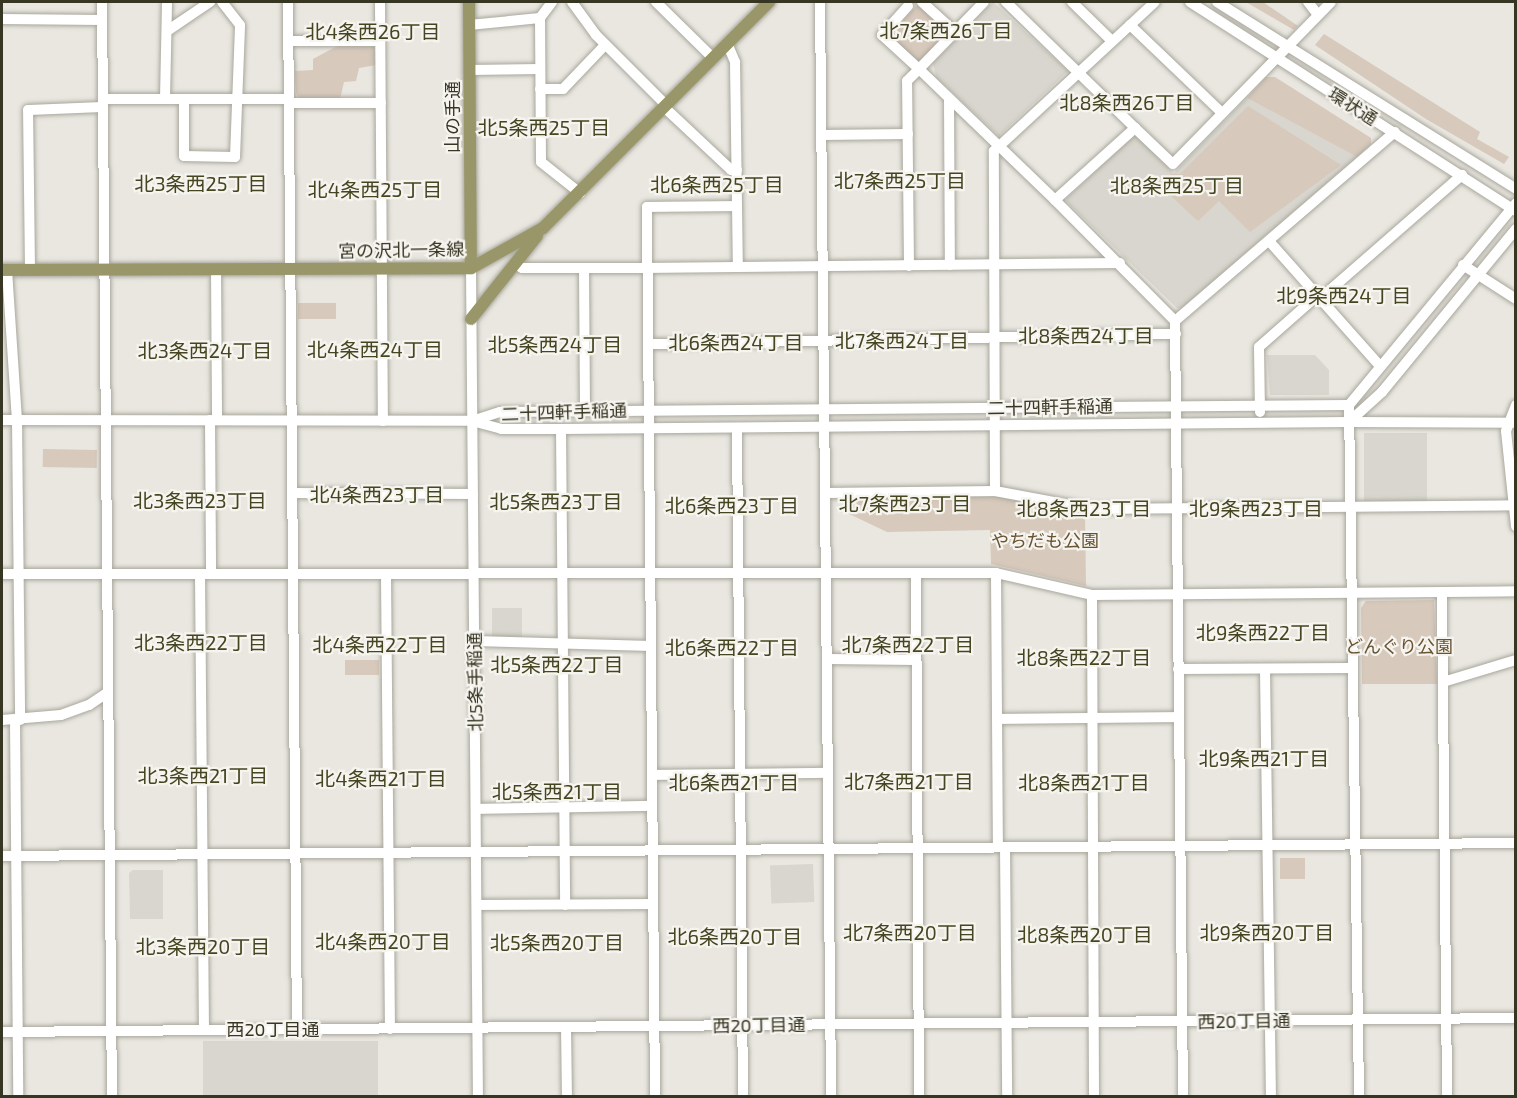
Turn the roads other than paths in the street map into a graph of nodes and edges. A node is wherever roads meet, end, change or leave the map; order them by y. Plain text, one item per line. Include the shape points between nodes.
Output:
1 (102, 2) edge
2 (210, 2) edge
3 (222, 2) edge
4 (288, 2) edge
5 (380, 2) edge
6 (469, 2) edge
7 (552, 2) edge
8 (572, 2) edge
9 (656, 2) edge
10 (820, 2) edge
11 (922, 2) edge
12 (984, 2) edge
13 (1006, 2) edge
14 (1072, 2) edge
15 (1155, 2) edge
16 (1190, 2) edge
17 (1217, 2) edge
18 (1308, 2) edge
19 (1331, 2) edge
20 (908, 3) edge
21 (167, 4) dead end
22 (761, 4) edge
23 (1318, 15) junction
24 (540, 18) junction
25 (2, 19) edge
26 (102, 20) junction
27 (469, 25) junction
28 (1130, 25) junction
29 (167, 31) junction
30 (955, 32) junction
31 (288, 41) junction
32 (380, 41) junction
33 (1112, 41) junction
34 (727, 44) junction
35 (605, 45) junction
36 (1287, 47) junction
37 (1275, 57) junction
38 (713, 58) junction
39 (540, 69) junction
40 (919, 69) junction
41 (469, 70) junction
42 (1078, 72) junction
43 (540, 89) junction
44 (165, 99) junction
45 (184, 99) junction
46 (235, 99) junction
47 (949, 99) junction
48 (289, 101) junction
49 (103, 103) junction
50 (381, 103) junction
51 (665, 106) junction
52 (1222, 113) junction
53 (1135, 128) junction
54 (1395, 132) junction
55 (908, 134) junction
56 (822, 135) junction
57 (997, 145) junction
58 (737, 170) junction
59 (1462, 175) junction
60 (1515, 189) edge
61 (580, 193) junction
62 (1055, 200) junction
63 (737, 206) junction
64 (1514, 207) edge
65 (543, 228) junction
66 (1515, 230) edge
67 (1269, 241) junction
68 (516, 264) junction
69 (1120, 264) junction
70 (950, 265) junction
71 (993, 265) junction
72 (1463, 265) junction
73 (909, 266) junction
74 (738, 267) junction
75 (823, 267) junction
76 (471, 268) junction
77 (584, 268) junction
78 (647, 268) junction
79 (104, 269) junction
80 (216, 269) junction
81 (290, 269) junction
82 (4, 270) edge
83 (30, 270) junction
84 (382, 270) junction
85 (1478, 275) junction
86 (1320, 296) junction
87 (1515, 299) edge
88 (471, 319) junction
89 (1176, 321) junction
90 (1176, 334) junction
91 (994, 337) junction
92 (824, 341) junction
93 (648, 344) junction
94 (1380, 366) junction
95 (1260, 405) junction
96 (1349, 405) junction
97 (1515, 405) edge
98 (1176, 406) junction
99 (994, 408) junction
100 (824, 409) junction
101 (648, 410) junction
102 (585, 411) junction
103 (2, 420) edge
104 (17, 420) junction
105 (106, 420) junction
106 (214, 420) junction
107 (291, 421) junction
108 (383, 421) junction
109 (472, 421) junction
110 (1260, 421) junction
111 (1349, 422) junction
112 (1176, 423) junction
113 (1511, 423) edge
114 (994, 424) junction
115 (825, 427) junction
116 (648, 428) junction
117 (736, 428) junction
118 (561, 429) junction
119 (995, 491) junction
120 (825, 493) junction
121 (292, 494) junction
122 (473, 494) junction
123 (1514, 505) edge
124 (1350, 507) junction
125 (1177, 508) junction
126 (1515, 526) edge
127 (562, 572) junction
128 (474, 573) junction
129 (650, 573) junction
130 (916, 573) junction
131 (996, 573) junction
132 (2, 574) edge
133 (19, 574) junction
134 (107, 574) junction
135 (206, 574) junction
136 (292, 574) junction
137 (386, 574) junction
138 (738, 574) junction
139 (826, 574) junction
140 (1515, 591) edge
141 (1442, 592) junction
142 (1351, 593) junction
143 (1092, 595) junction
144 (1178, 595) junction
145 (475, 641) junction
146 (564, 642) junction
147 (651, 646) junction
148 (827, 659) junction
149 (916, 660) junction
150 (1515, 660) edge
151 (1351, 668) junction
152 (1178, 669) junction
153 (1266, 670) junction
154 (1443, 682) junction
155 (108, 692) junction
156 (1179, 717) junction
157 (1092, 718) junction
158 (997, 719) junction
159 (2, 720) edge
160 (18, 720) junction
161 (828, 773) junction
162 (740, 774) junction
163 (652, 775) junction
164 (652, 806) junction
165 (564, 808) junction
166 (476, 809) junction
167 (1445, 843) junction
168 (1515, 843) edge
169 (1354, 844) junction
170 (1268, 845) junction
171 (1093, 846) junction
172 (1180, 846) junction
173 (1002, 847) junction
174 (916, 848) junction
175 (740, 849) junction
176 (829, 849) junction
177 (652, 850) junction
178 (477, 851) junction
179 (564, 851) junction
180 (389, 853) junction
181 (202, 854) junction
182 (295, 854) junction
183 (110, 855) junction
184 (2, 856) edge
185 (16, 856) junction
186 (653, 904) junction
187 (477, 905) junction
188 (564, 905) junction
189 (1515, 1018) edge
190 (1446, 1019) junction
191 (1358, 1020) junction
192 (1182, 1021) junction
193 (1270, 1021) junction
194 (1094, 1022) junction
195 (1006, 1023) junction
196 (830, 1024) junction
197 (918, 1024) junction
198 (742, 1025) junction
199 (566, 1027) junction
200 (654, 1027) junction
201 (477, 1028) junction
202 (297, 1029) junction
203 (390, 1029) junction
204 (204, 1030) junction
205 (111, 1031) junction
206 (2, 1032) edge
207 (17, 1032) junction
208 (18, 1096) edge
209 (112, 1096) edge
210 (478, 1096) edge
211 (567, 1096) edge
212 (655, 1096) edge
213 (743, 1096) edge
214 (831, 1096) edge
215 (919, 1096) edge
216 (1007, 1096) edge
217 (1095, 1096) edge
218 (1183, 1096) edge
219 (1270, 1096) edge
220 (1359, 1096) edge
221 (1447, 1096) edge

1 - 26 street
2 - 29 street
3 - 46 street via 240,25
4 - 31 street
5 - 32 street
6 - 27 main road, 山の手通
7 - 24 street
8 - 35 street
9 - 38 street
10 - 56 street
11 - 30 street
12 - 30 street
13 - 42 street
14 - 33 street
15 - 28 street
16 - 37 street, 環状通
17 - 36 street, 環状通
18 - 23 street
19 - 23 street
20 - 40 street via 882,34
21 - 29 street
22 - 34 main road, 宮の沢北一条線
23 - 36 street
24 - 27 street
24 - 39 street
25 - 26 street
26 - 49 street
27 - 41 main road, 山の手通
28 - 33 street
28 - 52 street
29 - 44 street
30 - 40 street
31 - 32 street
31 - 48 street
32 - 50 street
33 - 42 street
34 - 38 main road, 宮の沢北一条線
34 - 58 street via 735,62
35 - 43 street via 562,90
35 - 51 street
36 - 37 street
36 - 60 street, 環状通
37 - 52 street
37 - 54 street, 環状通
38 - 51 main road, 宮の沢北一条線
39 - 41 street
39 - 43 street
40 - 47 street
40 - 55 street via 907,81
41 - 76 main road, 山の手通
42 - 53 street
42 - 57 street
43 - 61 street via 541,162
44 - 45 street
44 - 49 street
45 - 46 street
45 - 46 street via 184,156 234,156
46 - 48 street
47 - 57 street
47 - 70 street
48 - 50 street
48 - 81 street
49 - 79 street
49 - 83 street via 28,110
50 - 84 street
51 - 58 street via 731,170
51 - 61 main road, 宮の沢北一条線
52 - 53 street via 1173,164
53 - 62 street
54 - 59 street, 環状通
54 - 67 street
55 - 56 street
55 - 73 street
56 - 75 street
57 - 62 street
57 - 71 street via 992,161
58 - 63 street
59 - 64 street, 環状通
59 - 86 street
61 - 65 main road, 宮の沢北一条線
62 - 69 street
63 - 74 street
63 - 78 street via 647,207
64 - 72 street
65 - 68 main road
65 - 76 main road, 宮の沢北一条線
66 - 85 street
67 - 86 street
67 - 89 street
68 - 77 street via 522,268
68 - 88 main road via 491,289
69 - 71 street
69 - 89 street
70 - 71 street
70 - 73 street
71 - 91 street
72 - 85 street
72 - 94 street
73 - 75 street
74 - 75 street
74 - 78 street
75 - 92 street
76 - 84 main road, 宮の沢北一条線
76 - 88 street, 北5条手稲通
77 - 78 street
77 - 102 street
78 - 93 street
79 - 80 main road, 宮の沢北一条線
79 - 83 main road, 宮の沢北一条線
79 - 105 street
80 - 81 main road, 宮の沢北一条線
80 - 106 street
81 - 84 main road, 宮の沢北一条線
81 - 107 street
82 - 83 main road, 宮の沢北一条線
82 - 104 street
84 - 108 street
85 - 87 street
85 - 111 street via 1382,392
86 - 94 street
86 - 95 street via 1259,347
88 - 109 street, 北5条手稲通
89 - 90 street
90 - 91 street
90 - 98 street
91 - 92 street
91 - 99 street
92 - 93 street
92 - 100 street
93 - 101 street
94 - 96 street
95 - 96 street, 二十四軒手稲通
95 - 98 street, 二十四軒手稲通
95 - 110 street
96 - 111 street
97 - 113 street
98 - 99 street, 二十四軒手稲通
98 - 112 street
99 - 100 street, 二十四軒手稲通
99 - 114 street
100 - 101 street, 二十四軒手稲通
100 - 115 street
101 - 102 street, 二十四軒手稲通
101 - 116 street
102 - 109 street, 二十四軒手稲通 via 500,412
103 - 104 street
104 - 105 street
104 - 133 street
105 - 106 street
105 - 134 street
106 - 107 street
106 - 135 street
107 - 108 street
107 - 121 street
108 - 109 street
109 - 118 street, 二十四軒手稲通 via 501,429
109 - 122 street, 北5条手稲通
110 - 111 street, 二十四軒手稲通
110 - 112 street, 二十四軒手稲通
111 - 113 street, 二十四軒手稲通
111 - 124 street
112 - 114 street, 二十四軒手稲通
112 - 125 street
113 - 123 street
114 - 115 street, 二十四軒手稲通
114 - 119 street
115 - 117 street, 二十四軒手稲通
115 - 120 street
116 - 117 street, 二十四軒手稲通
116 - 118 street, 二十四軒手稲通
116 - 129 street
117 - 138 street
118 - 127 street
119 - 120 street
119 - 125 street via 1092,509
120 - 139 street
121 - 122 street
121 - 136 street
122 - 128 street, 北5条手稲通
123 - 124 street
123 - 126 street
124 - 125 street
124 - 142 street
125 - 144 street
127 - 128 street
127 - 129 street
127 - 146 street
128 - 137 street
128 - 145 street, 北5条手稲通
129 - 138 street
129 - 147 street
130 - 131 street
130 - 139 street
130 - 149 street
131 - 143 street
131 - 158 street
132 - 133 street
133 - 134 street
133 - 160 street
134 - 135 street
134 - 155 street
135 - 136 street
135 - 181 street
136 - 137 street
136 - 182 street
137 - 180 street
138 - 139 street
138 - 162 street
139 - 148 street
140 - 141 street
141 - 142 street
141 - 154 street
142 - 144 street
142 - 151 street
143 - 144 street
143 - 157 street
144 - 152 street
145 - 146 street
145 - 166 street, 北5条手稲通
146 - 147 street
146 - 165 street
147 - 163 street
148 - 149 street
148 - 161 street
149 - 174 street
150 - 154 street
151 - 153 street
151 - 169 street
152 - 153 street
152 - 156 street
153 - 170 street
154 - 167 street
155 - 160 street via 89,705 61,715
155 - 183 street
156 - 157 street
156 - 172 street
157 - 158 street
157 - 171 street
158 - 173 street
159 - 160 street
160 - 185 street
161 - 162 street
161 - 176 street
162 - 163 street
162 - 175 street
163 - 164 street
164 - 165 street
164 - 177 street
165 - 166 street
165 - 179 street
166 - 178 street, 北5条手稲通
167 - 168 street
167 - 169 street
167 - 190 street
169 - 170 street
169 - 191 street
170 - 172 street
170 - 193 street
171 - 172 street
171 - 173 street
171 - 194 street
172 - 192 street
173 - 174 street
173 - 195 street
174 - 176 street
174 - 197 street
175 - 176 street
175 - 177 street
175 - 198 street
176 - 196 street
177 - 179 street
177 - 186 street
178 - 179 street
178 - 180 street
178 - 187 street, 北5条手稲通
179 - 188 street
180 - 182 street
180 - 203 street
181 - 182 street
181 - 183 street
181 - 204 street
182 - 202 street
183 - 185 street
183 - 205 street
184 - 185 street
185 - 207 street
186 - 188 street
186 - 200 street
187 - 188 street
187 - 201 street, 北5条手稲通
189 - 190 street, 西20丁目通
190 - 191 street, 西20丁目通
190 - 221 street
191 - 193 street, 西20丁目通
191 - 220 street
192 - 193 street, 西20丁目通
192 - 194 street, 西20丁目通
192 - 218 street
193 - 219 street
194 - 195 street, 西20丁目通
194 - 217 street
195 - 197 street, 西20丁目通
195 - 216 street
196 - 197 street, 西20丁目通
196 - 198 street, 西20丁目通
196 - 214 street
197 - 215 street
198 - 200 street, 西20丁目通
198 - 213 street
199 - 200 street, 西20丁目通
199 - 201 street, 西20丁目通
199 - 211 street
200 - 212 street
201 - 203 street, 西20丁目通
201 - 210 street, 北5条手稲通
202 - 203 street, 西20丁目通
202 - 204 street, 西20丁目通
204 - 205 street, 西20丁目通
205 - 207 street, 西20丁目通
205 - 209 street
206 - 207 street, 西20丁目通
207 - 208 street

